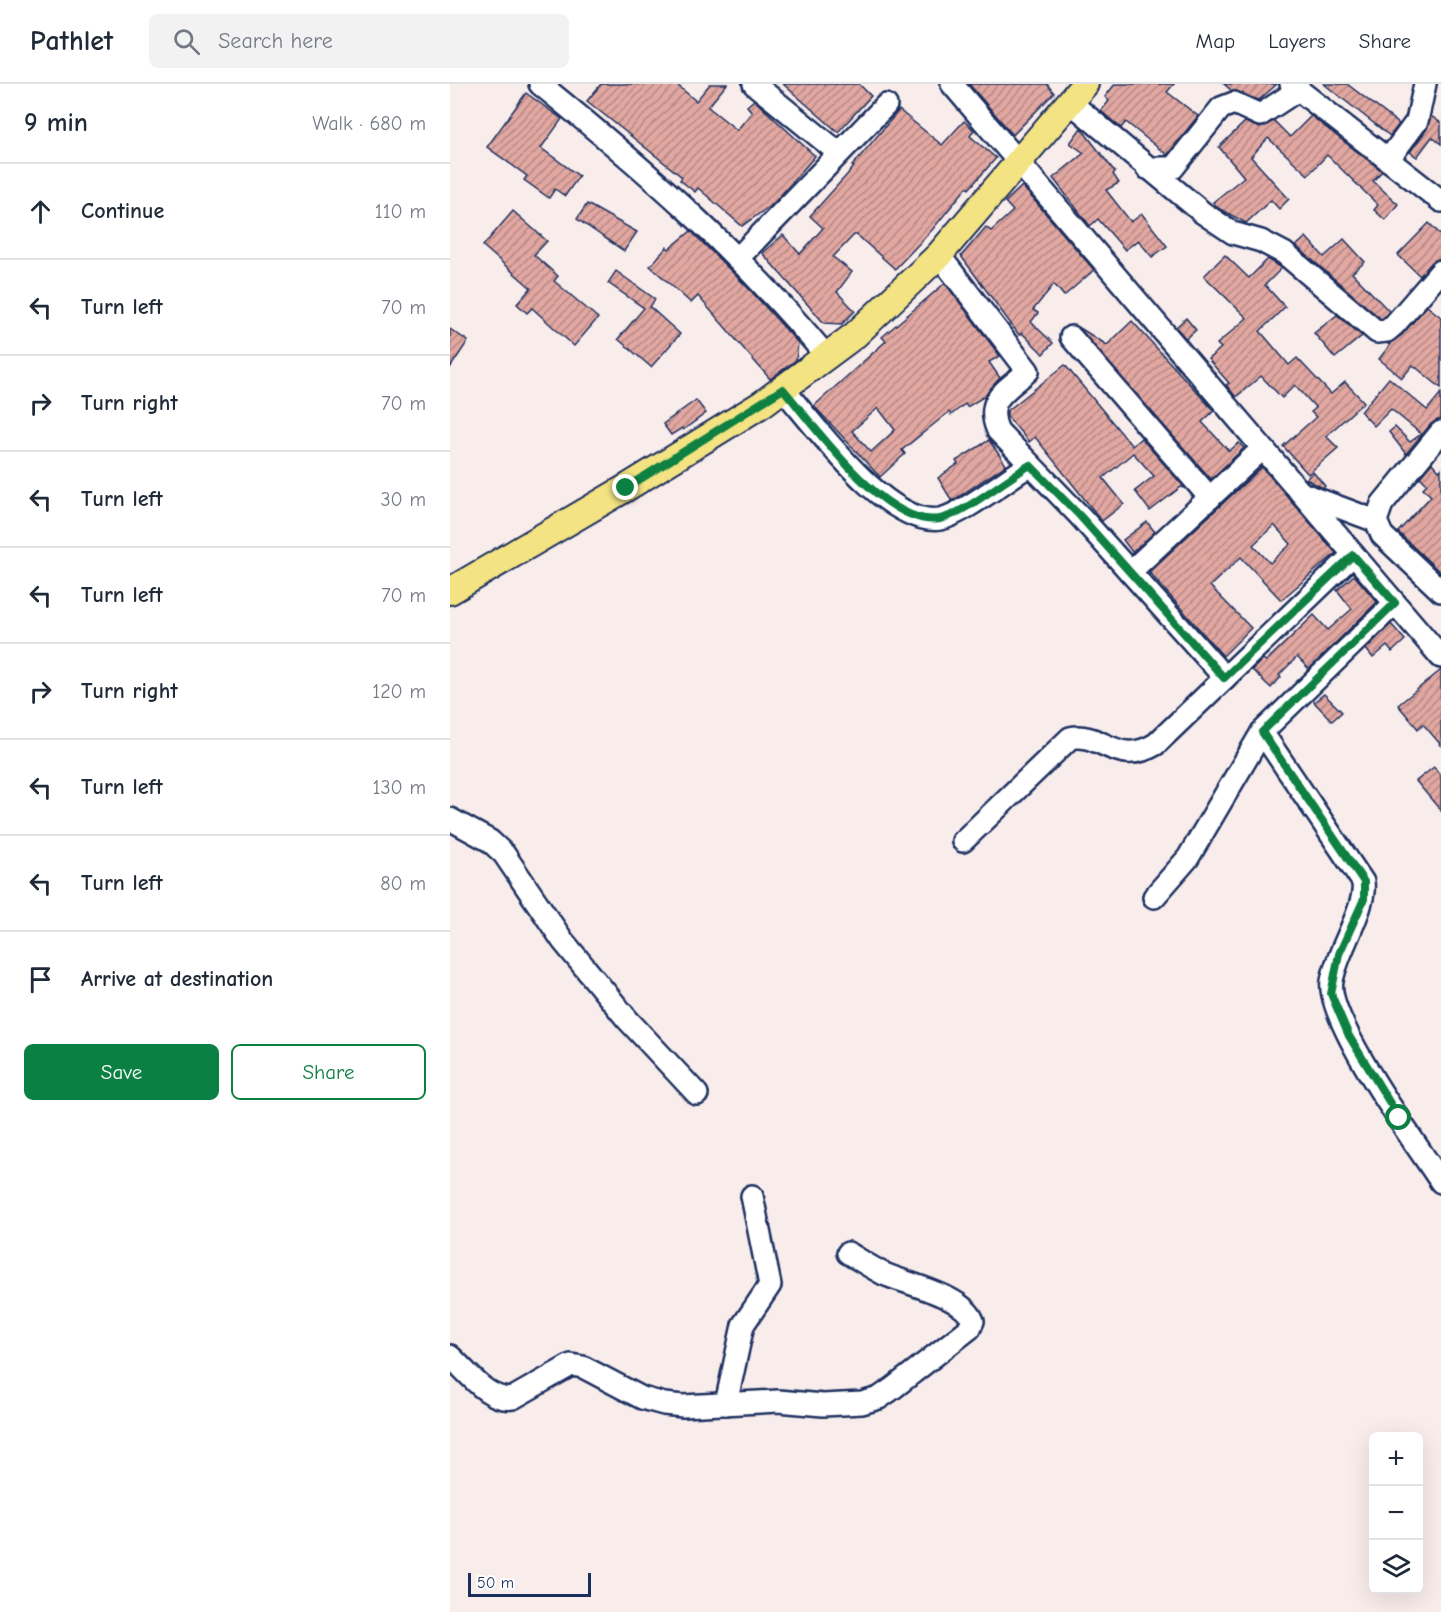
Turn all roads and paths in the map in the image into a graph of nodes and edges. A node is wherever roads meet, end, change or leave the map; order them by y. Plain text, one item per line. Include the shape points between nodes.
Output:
1 (540, 84) edge
2 (754, 84) edge
3 (952, 84) edge
4 (1425, 84) edge
5 (1294, 87) edge
6 (1078, 93) edge
7 (886, 105) dead end
8 (839, 153) junction
9 (1388, 160) junction
10 (1019, 164) junction
11 (1148, 168) junction
12 (1441, 201) edge
13 (939, 255) junction
14 (739, 257) junction
15 (1441, 271) edge
16 (1071, 337) dead end
17 (827, 357) junction
18 (783, 389) junction
19 (1441, 432) edge
20 (1262, 449) junction
21 (1030, 465) junction
22 (1299, 492) junction
23 (1210, 498) junction
24 (1376, 521) junction
25 (1353, 555) junction
26 (1130, 572) junction
27 (450, 591) edge
28 (1441, 591) edge
29 (1395, 603) junction
30 (1441, 657) edge
31 (1224, 678) junction
32 (1262, 732) junction
33 (450, 819) edge
34 (963, 841) dead end
35 (1154, 897) dead end
36 (697, 1094) dead end
37 (1441, 1182) edge
38 (752, 1196) dead end
39 (848, 1253) dead end
40 (450, 1356) edge
41 (726, 1404) junction

1 - 14 street via 627,155
2 - 8 street
3 - 10 street
4 - 9 street via 1417,120
5 - 9 street
5 - 11 street via 1260,115 1234,103 1221,108 1173,168
6 - 10 main road
6 - 11 street
7 - 8 street
8 - 14 street
9 - 12 street
10 - 13 main road
10 - 20 street
11 - 15 street via 1223,226 1284,253 1377,332 1394,325
13 - 17 main road via 897,299
13 - 21 street via 1028,371 995,401 992,417 998,431
14 - 17 street
16 - 23 street
17 - 18 main road
18 - 21 street via 881,497 921,517 939,519 958,513
18 - 27 main road via 626,488
19 - 24 street via 1382,504
20 - 22 street
20 - 23 street
21 - 26 street
22 - 24 street
22 - 25 street
23 - 26 street
24 - 28 street via 1382,535
25 - 29 street
25 - 31 street
26 - 31 street
29 - 30 street
29 - 32 street
31 - 34 street via 1143,752 1126,753 1084,738 1070,738
32 - 35 street via 1188,858
32 - 37 street via 1364,882 1364,899 1331,984 1334,1004 1349,1036
33 - 36 street via 490,841 504,854 563,941 627,1019
38 - 41 street via 770,1285 743,1325
39 - 41 street via 883,1274 951,1300 971,1315 972,1325 892,1389 870,1401 823,1405 778,1401
40 - 41 street via 490,1392 505,1400 571,1365 663,1404

